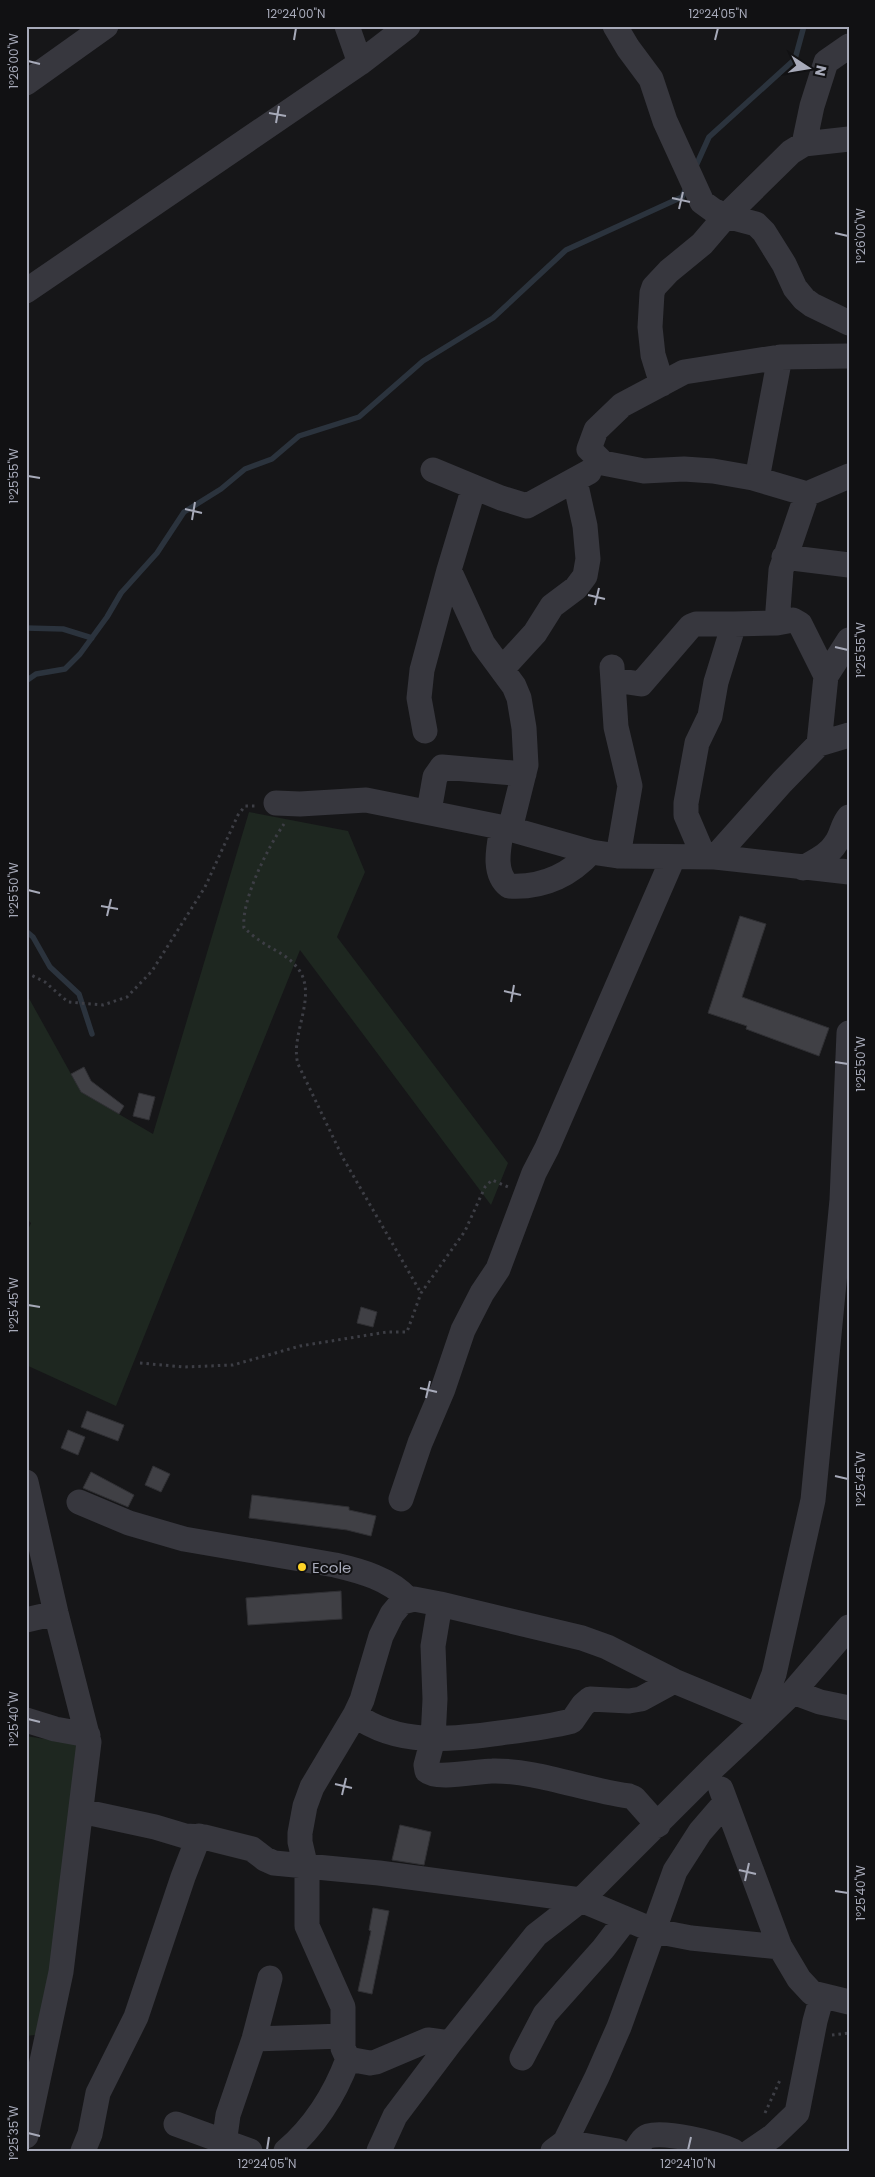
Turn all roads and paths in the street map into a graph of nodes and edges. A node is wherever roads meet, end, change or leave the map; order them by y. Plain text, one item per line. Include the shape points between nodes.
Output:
1 (106, 26) edge
2 (347, 26) edge
3 (408, 26) edge
4 (615, 26) edge
5 (849, 46) edge
6 (360, 63) junction
7 (26, 83) edge
8 (849, 139) edge
9 (804, 144) junction
10 (726, 216) junction
11 (26, 291) edge
12 (849, 323) edge
13 (849, 356) edge
14 (780, 357) junction
15 (662, 384) junction
16 (604, 462) junction
17 (433, 470) dead end
18 (849, 476) edge
19 (757, 479) junction
20 (575, 481) junction
21 (474, 487) junction
22 (807, 494) junction
23 (784, 557) junction
24 (849, 565) edge
25 (449, 570) junction
26 (777, 623) junction
27 (734, 624) junction
28 (849, 640) edge
29 (502, 669) junction
30 (826, 676) junction
31 (425, 731) dead end
32 (849, 735) edge
33 (819, 744) junction
34 (524, 774) junction
35 (288, 803) junction
36 (429, 812) junction
37 (849, 817) edge
38 (506, 829) junction
39 (591, 852) junction
40 (618, 856) junction
41 (709, 857) junction
42 (673, 858) junction
43 (803, 868) junction
44 (849, 872) edge
45 (26, 975) edge
46 (849, 1033) edge
47 (525, 1195) junction
48 (845, 1205) edge
49 (421, 1293) junction
50 (140, 1363) dead end
51 (26, 1482) edge
52 (401, 1499) dead end
53 (79, 1502) dead end
54 (408, 1599) junction
55 (440, 1604) junction
56 (56, 1613) junction
57 (26, 1620) edge
58 (849, 1628) edge
59 (674, 1681) junction
60 (793, 1692) junction
61 (849, 1708) edge
62 (355, 1715) junction
63 (26, 1720) edge
64 (760, 1720) junction
65 (88, 1735) junction
66 (433, 1740) junction
67 (714, 1768) junction
68 (725, 1803) junction
69 (81, 1811) junction
70 (658, 1825) junction
71 (199, 1836) junction
72 (306, 1866) junction
73 (581, 1900) junction
74 (626, 1919) junction
75 (655, 1931) junction
76 (780, 1947) junction
77 (270, 1978) dead end
78 (822, 1996) junction
79 (849, 2002) edge
80 (254, 2039) junction
81 (450, 2043) junction
82 (346, 2047) junction
83 (522, 2058) dead end
84 (783, 2074) dead end
85 (765, 2114) dead end
86 (176, 2124) dead end
87 (26, 2136) edge
88 (224, 2146) edge
89 (559, 2146) edge
90 (633, 2149) edge
91 (83, 2151) edge
92 (250, 2151) edge
93 (286, 2151) edge
94 (379, 2151) edge
95 (733, 2151) edge
96 (750, 2151) edge

1 - 7 street
2 - 6 street
3 - 6 street
4 - 10 street via 651,79 662,114 702,202
5 - 9 street via 826,62
6 - 11 street
8 - 9 street
9 - 10 street via 791,152
10 - 12 street via 756,224 804,299
10 - 15 street via 702,244 654,287 650,327 653,355
13 - 14 street
14 - 15 street via 684,372
14 - 19 street
15 - 16 street via 622,405 596,430 589,449
16 - 19 street via 644,471 699,469
16 - 20 street
17 - 21 street
18 - 22 street
19 - 22 street
20 - 21 street via 528,506
20 - 29 street via 586,526 588,559 584,576 576,588 552,606 535,633
21 - 25 street
22 - 23 street
23 - 24 street
23 - 26 street
25 - 29 street via 483,644
25 - 31 street via 422,670 419,698
26 - 27 street
26 - 30 street via 793,620 800,624
27 - 40 street via 691,626 641,684 613,674 616,727 630,786
27 - 41 street via 716,682 710,716 697,743 686,802 686,816
28 - 30 street
29 - 34 street via 519,698 524,728
30 - 33 street
32 - 33 street
33 - 41 street
34 - 36 street via 442,767 435,777
34 - 38 street
35 - 36 street via 366,800
35 - 45 path via 245,806 200,895 152,970 127,996 103,1004 68,1002 45,982
35 - 49 path via 245,905 244,928 284,955 296,965 303,977 306,994 296,1048 298,1064 343,1158
36 - 38 street
37 - 43 street via 831,850
38 - 39 street
38 - 39 street via 498,867 502,881 509,886 553,880 578,865
39 - 40 street
40 - 42 street
41 - 42 street
41 - 43 street
42 - 47 street
43 - 44 street
46 - 48 street
47 - 49 path via 492,1180 485,1187 465,1231
47 - 52 street via 498,1269 463,1330
48 - 64 street via 813,1500 774,1674
49 - 50 path via 407,1332 387,1332 300,1346 233,1366 184,1367
51 - 56 street
53 - 54 street via 128,1523 184,1539 358,1571 398,1588
54 - 55 street
54 - 62 street via 392,1614 381,1636
55 - 59 street via 582,1638 620,1653
55 - 66 street via 432,1652
56 - 57 street
56 - 65 street
58 - 60 street
59 - 64 street
59 - 66 street via 641,1699 590,1698 576,1717 565,1723
60 - 61 street
60 - 64 street
62 - 66 street via 385,1731
62 - 72 street via 316,1778 305,1806 300,1842
63 - 65 street via 48,1728
64 - 67 street
65 - 69 street
66 - 70 street via 426,1765 431,1774 500,1771 629,1796
67 - 68 street
67 - 70 street
68 - 75 street via 700,1832 675,1871
68 - 76 street
69 - 71 street via 185,1836
69 - 87 street via 61,1972
70 - 73 street
71 - 72 street via 252,1849 274,1863
71 - 91 street via 136,2017 98,2093 90,2134
72 - 73 street
72 - 82 street via 307,1926 343,2007
73 - 74 street
73 - 81 street via 542,1929
74 - 75 street
74 - 83 street via 545,2014
75 - 76 street
75 - 89 street via 597,2078
76 - 78 street via 799,1979 812,1993
77 - 80 street
78 - 79 street
78 - 96 street via 814,2021 797,2113 773,2136
80 - 82 street
80 - 88 street via 228,2116
81 - 82 street via 428,2040 376,2062
81 - 94 street via 395,2116
82 - 93 street via 340,2081 324,2109
84 - 85 path
86 - 88 street
88 - 92 street
89 - 90 street
90 - 95 street via 647,2136 667,2136 700,2140

